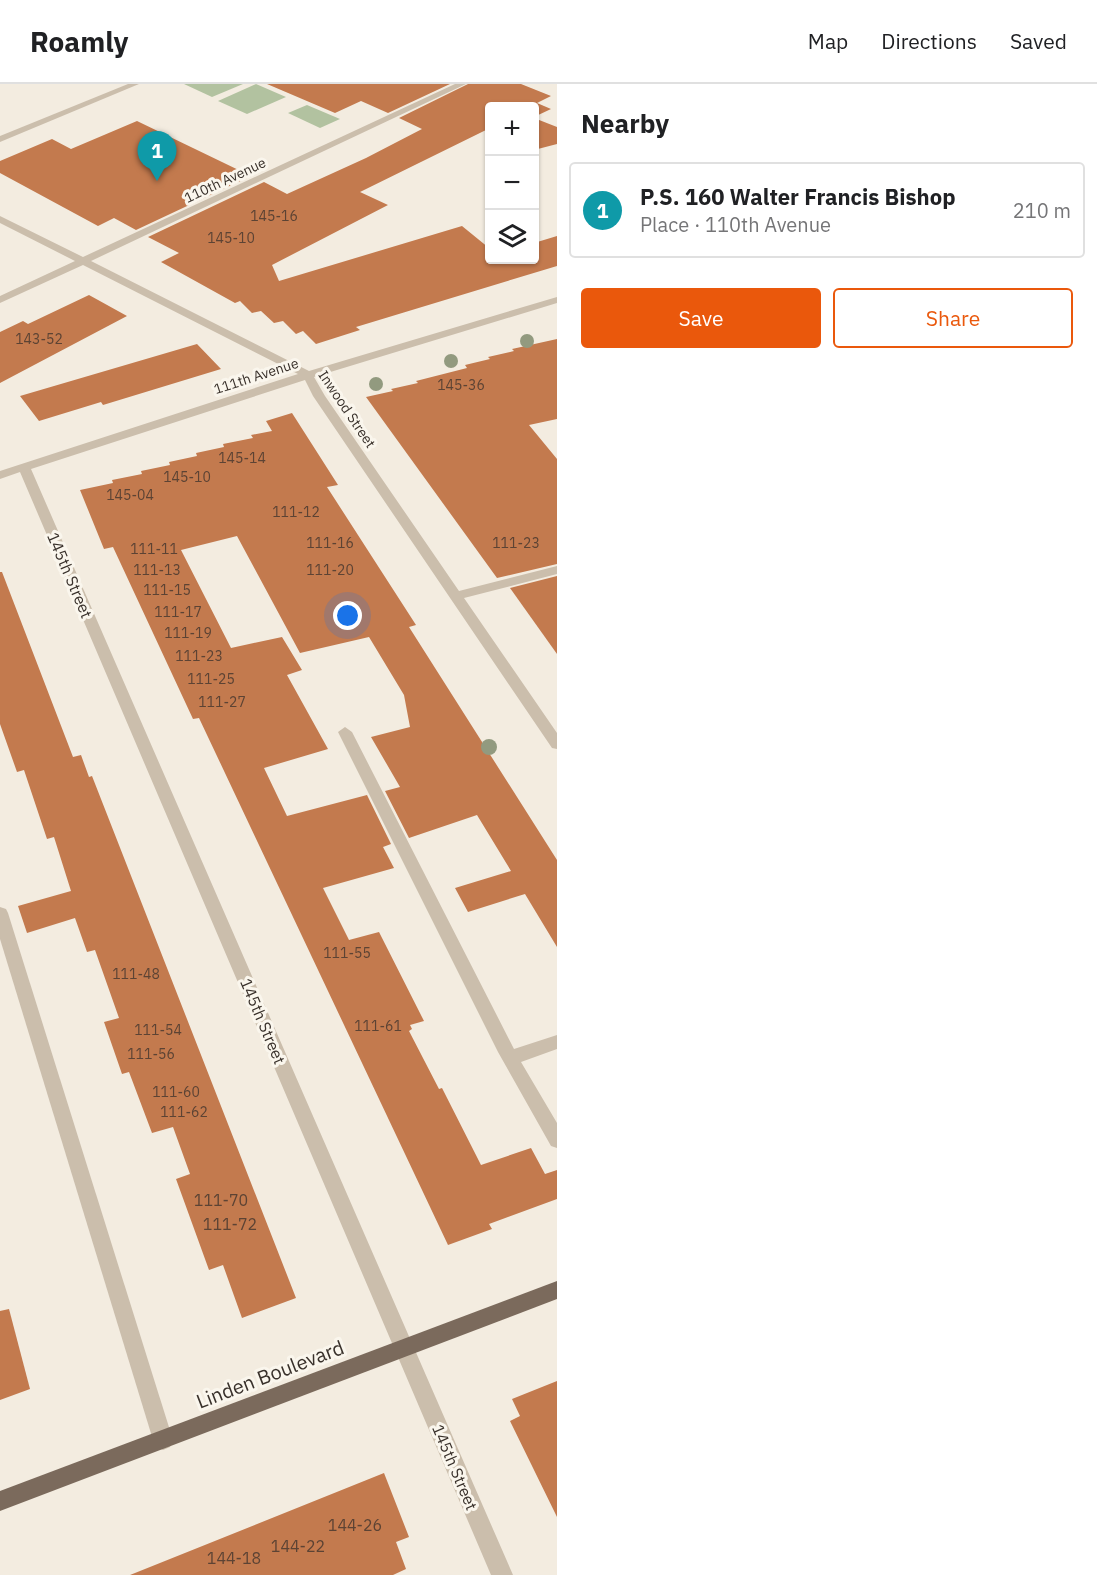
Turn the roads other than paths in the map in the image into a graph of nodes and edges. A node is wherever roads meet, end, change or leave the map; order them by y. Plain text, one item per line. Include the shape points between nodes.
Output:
1 (135, 84) edge
2 (462, 84) edge
3 (0, 139) edge
4 (0, 219) edge
5 (85, 261) junction
6 (0, 300) edge
7 (556, 302) edge
8 (308, 375) junction
9 (24, 467) junction
10 (0, 475) edge
11 (557, 570) edge
12 (457, 596) junction
13 (345, 732) dead end
14 (557, 744) edge
15 (0, 913) edge
16 (557, 1042) edge
17 (511, 1058) junction
18 (557, 1140) edge
19 (557, 1290) edge
20 (404, 1348) junction
21 (163, 1440) junction
22 (0, 1501) edge
23 (502, 1575) edge

1 - 3 street
2 - 5 street, 110th Avenue
4 - 5 street, Inwood Street
5 - 6 street, 110th Avenue
5 - 8 street, Inwood Street
7 - 8 street, 111th Avenue
8 - 9 street, 111th Avenue
8 - 12 street, Inwood Street
9 - 10 street, 111th Avenue
9 - 20 street, 145th Street
11 - 12 street
12 - 14 street, Inwood Street
13 - 17 street
15 - 21 street
16 - 17 street
17 - 18 street
19 - 20 main road, Linden Boulevard
20 - 21 main road, Linden Boulevard
20 - 23 street, 145th Street
21 - 22 main road, Linden Boulevard

